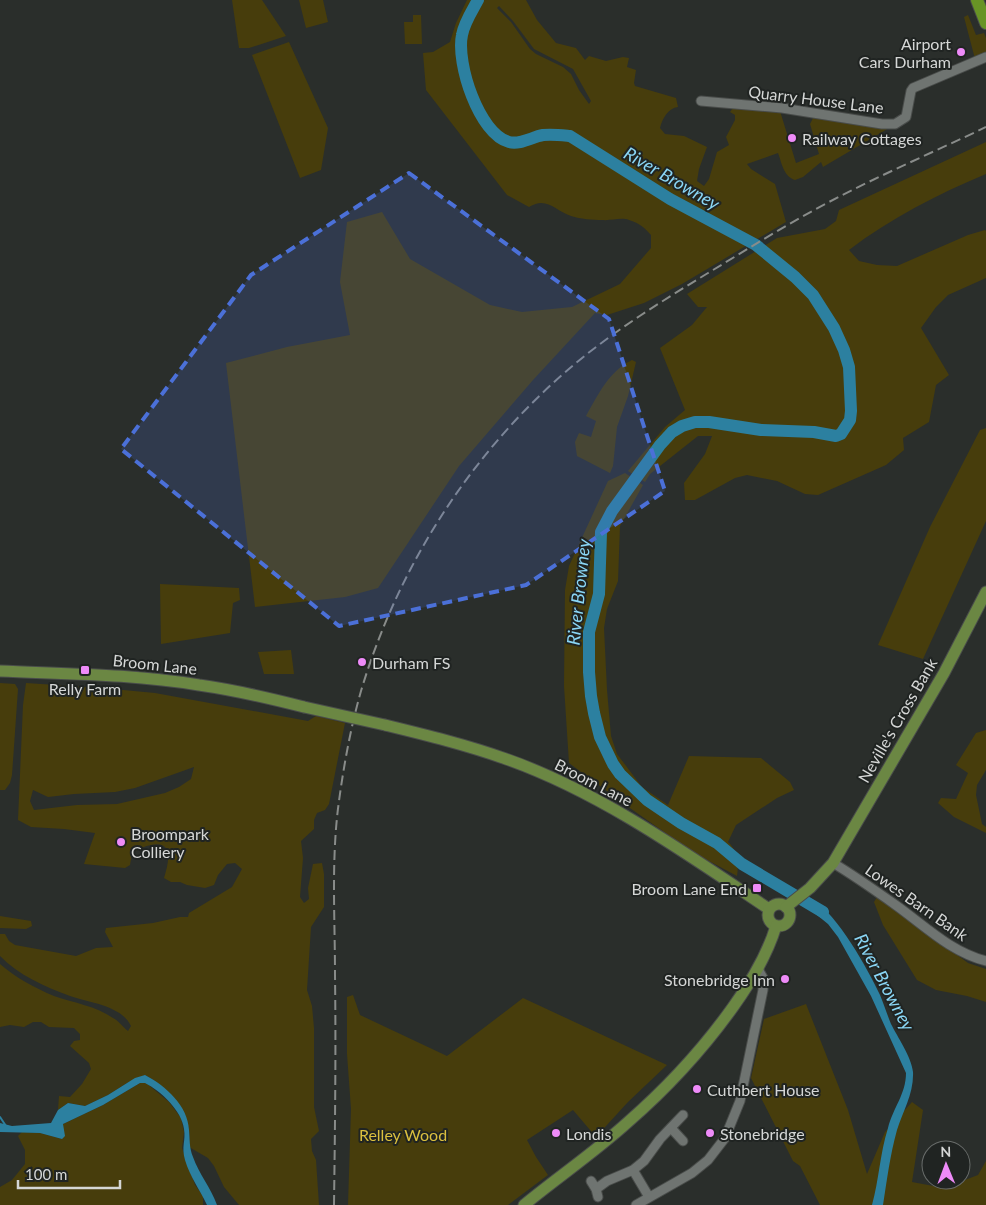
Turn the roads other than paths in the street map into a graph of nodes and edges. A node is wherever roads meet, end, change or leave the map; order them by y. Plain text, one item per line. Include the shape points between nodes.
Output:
1 (978, 0) edge
2 (985, 21) edge
3 (986, 57) edge
4 (701, 101) dead end
5 (986, 592) edge
6 (981, 611) edge
7 (0, 671) edge
8 (833, 863) junction
9 (786, 907) junction
10 (769, 909) junction
11 (776, 926) junction
12 (986, 961) edge
13 (758, 969) junction
14 (683, 1114) dead end
15 (671, 1128) junction
16 (682, 1141) dead end
17 (633, 1170) junction
18 (595, 1189) dead end
19 (649, 1198) junction
20 (524, 1205) edge
21 (636, 1205) edge

1 - 2 highway
3 - 4 street, Quarry House Lane via 913,88 906,117 895,124 782,108
5 - 6 main road, Neville's Cross Bank
6 - 8 main road, Neville's Cross Bank
7 - 10 main road, Broom Lane, bridge via 106,675 228,690 439,738 507,759 564,784 632,820
8 - 9 main road, Neville's Cross Bank via 810,888
8 - 12 street, Lowes Barn Bank via 957,950
9 - 10 main road via 775,904
9 - 11 main road via 790,916 788,922
10 - 11 main road via 768,919
11 - 13 main road
13 - 19 street via 763,978 763,990 740,1101 732,1124 708,1160
13 - 20 main road via 725,1018 652,1100 628,1123
14 - 15 street
15 - 16 street
15 - 17 street
17 - 18 street
17 - 19 street
19 - 21 street

